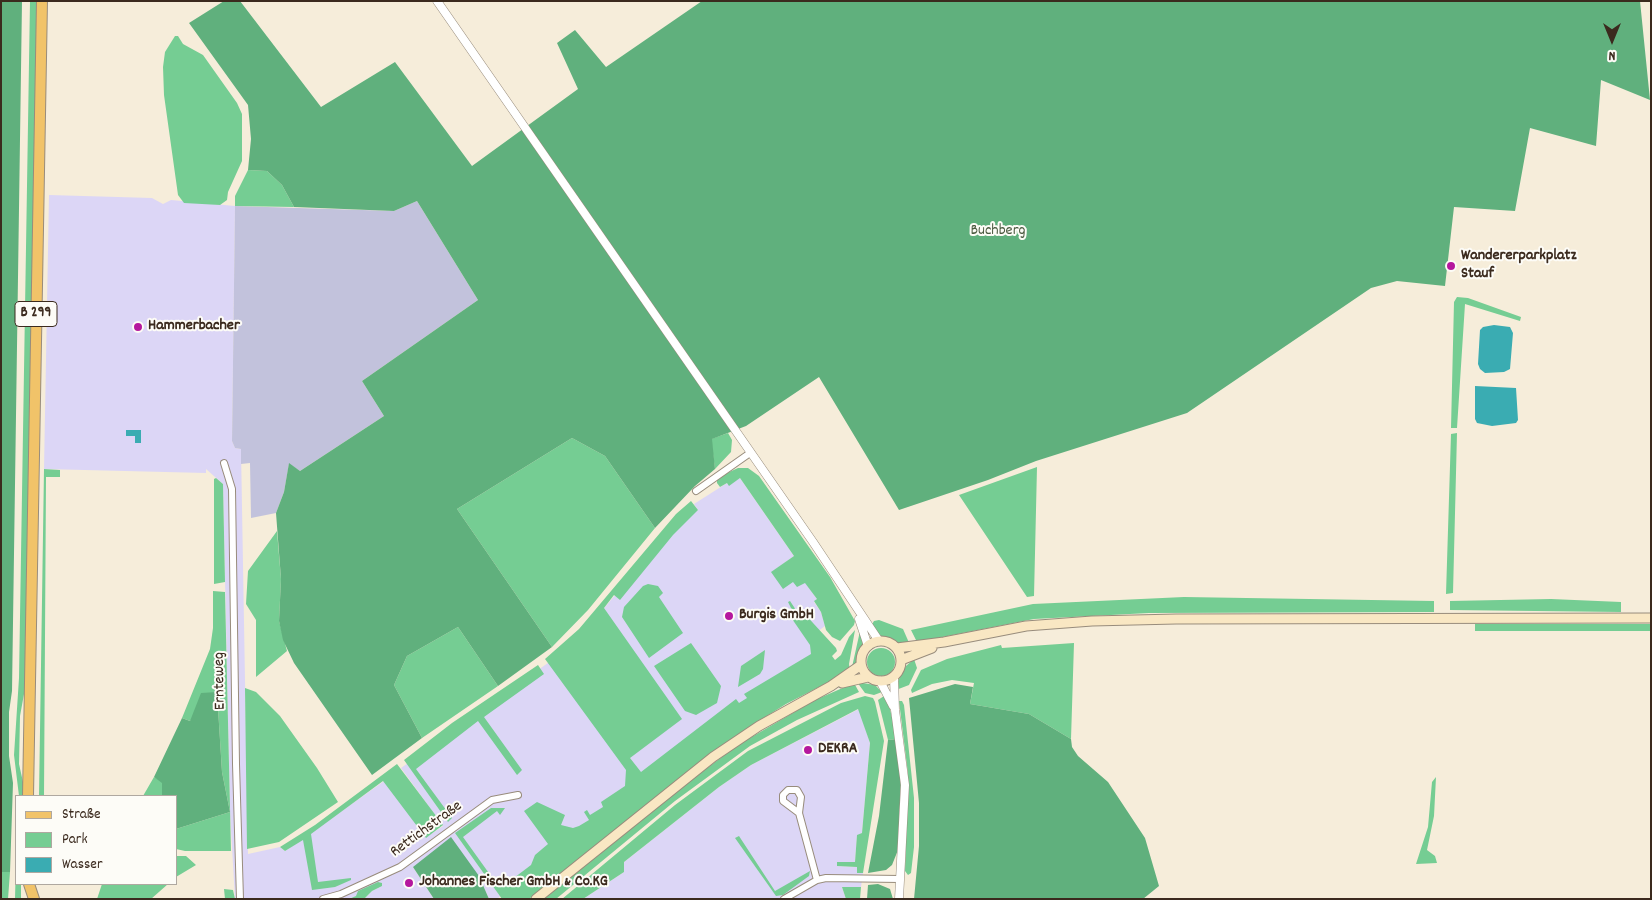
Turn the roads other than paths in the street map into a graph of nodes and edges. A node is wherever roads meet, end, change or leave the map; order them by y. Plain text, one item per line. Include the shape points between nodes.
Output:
1 (42, 1) edge
2 (437, 1) edge
3 (750, 452) junction
4 (224, 463) dead end
5 (696, 491) dead end
6 (855, 606) junction
7 (1651, 618) edge
8 (878, 641) junction
9 (944, 642) junction
10 (868, 646) junction
11 (897, 648) junction
12 (901, 660) junction
13 (861, 665) junction
14 (868, 677) junction
15 (894, 677) junction
16 (880, 681) junction
17 (831, 686) junction
18 (895, 710) junction
19 (518, 794) dead end
20 (28, 795) edge
21 (799, 812) dead end
22 (900, 879) junction
23 (817, 880) junction
24 (28, 885) edge
25 (28, 885) edge
26 (26, 899) edge
27 (34, 899) edge
28 (240, 899) edge
29 (323, 899) edge
30 (536, 899) edge
31 (784, 899) edge
32 (899, 899) edge

1 - 20 main road, B 299
2 - 3 street
3 - 5 street
3 - 6 street
4 - 28 street, Ernteweg via 232,489
6 - 8 street
6 - 10 street
7 - 9 main road via 1109,620 1033,625
8 - 10 main road
8 - 11 main road via 888,642
9 - 11 main road
9 - 12 main road
10 - 13 main road via 861,656
11 - 12 main road
12 - 15 main road via 900,669
13 - 14 main road
13 - 17 main road
14 - 16 main road
14 - 17 main road
15 - 16 main road
15 - 18 street
16 - 18 street
17 - 30 main road via 713,757
18 - 22 street via 905,785
19 - 29 street, Rettichstraße via 492,800 400,867 347,892
21 - 23 street
22 - 23 street via 832,877
22 - 32 street
23 - 31 street
24 - 26 main road
25 - 27 main road

